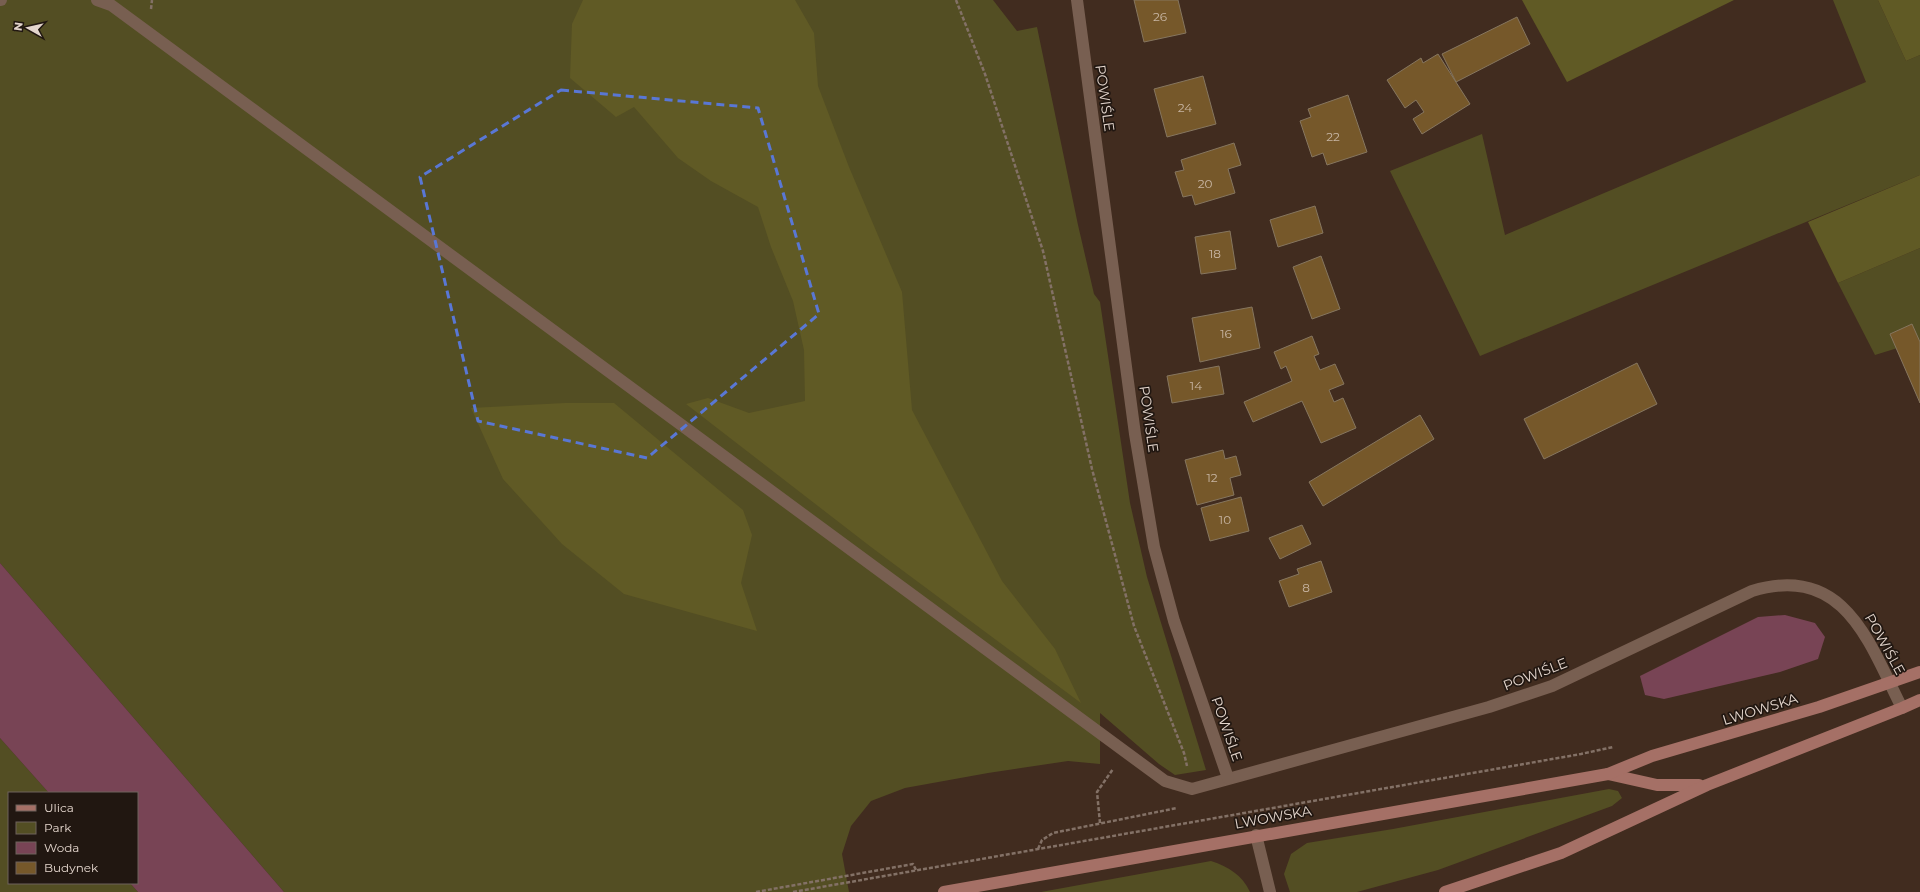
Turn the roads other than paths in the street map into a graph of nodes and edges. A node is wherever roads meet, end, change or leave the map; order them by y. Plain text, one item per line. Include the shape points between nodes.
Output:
1 (97, 0) edge
2 (1077, 0) edge
3 (1920, 672) edge
4 (1889, 682) junction
5 (1920, 700) edge
6 (1902, 708) junction
7 (1608, 774) junction
8 (1228, 778) junction
9 (1707, 785) junction
10 (1256, 836) junction
11 (944, 892) edge
12 (1270, 892) edge
13 (1445, 892) edge

1 - 8 street via 111,5 1165,781 1192,788
2 - 8 street, POWIŚLE via 1134,427 1154,547 1174,621
3 - 4 main road, LWOWSKA
4 - 6 street, POWIŚLE
4 - 7 main road, LWOWSKA via 1819,707 1652,756
4 - 8 street, POWIŚLE via 1862,629 1844,608 1816,590 1800,586 1766,586 1752,590 1552,686 1489,707
5 - 6 main road, LWOWSKA
6 - 9 main road, LWOWSKA
7 - 9 main road, LWOWSKA via 1657,785
7 - 10 main road, LWOWSKA
9 - 13 main road, LWOWSKA via 1561,853
10 - 11 main road, LWOWSKA
10 - 12 street

